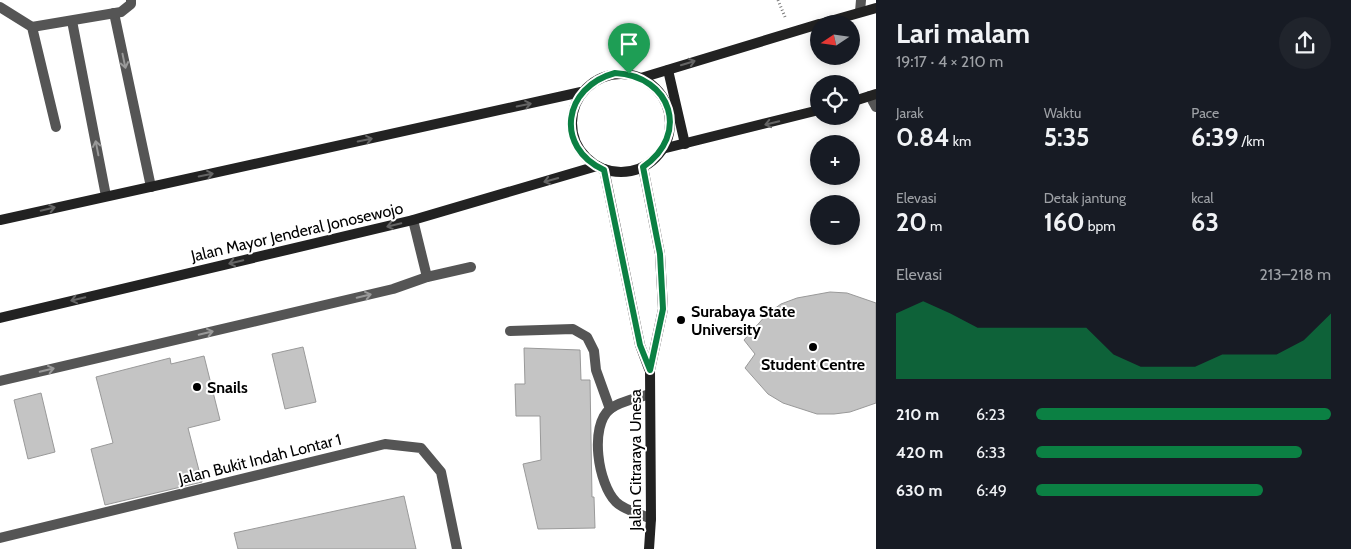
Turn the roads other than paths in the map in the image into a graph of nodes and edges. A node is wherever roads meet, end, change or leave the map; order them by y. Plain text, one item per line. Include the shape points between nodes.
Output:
1 (131, 0) edge
2 (861, 0) edge
3 (0, 7) edge
4 (876, 8) edge
5 (860, 12) junction
6 (114, 13) junction
7 (850, 15) edge
8 (72, 21) junction
9 (32, 27) junction
10 (810, 27) edge
11 (668, 70) junction
12 (641, 78) junction
13 (581, 92) junction
14 (873, 95) edge
15 (860, 99) edge
16 (876, 108) edge
17 (810, 112) edge
18 (56, 127) dead end
19 (685, 144) junction
20 (662, 149) junction
21 (643, 167) junction
22 (601, 168) junction
23 (151, 187) junction
24 (106, 196) junction
25 (0, 220) edge
26 (413, 220) junction
27 (472, 267) dead end
28 (427, 277) junction
29 (0, 318) edge
30 (510, 331) dead end
31 (650, 370) junction
32 (0, 381) edge
33 (650, 394) junction
34 (610, 409) junction
35 (651, 519) junction
36 (0, 538) edge
37 (457, 549) edge
38 (649, 549) edge

1 - 6 street via 131,4 121,12
2 - 5 street
3 - 9 street
4 - 5 main road
5 - 7 main road
6 - 8 street
6 -> 23 street
8 - 9 street
24 -> 8 street
9 - 18 street
11 -> 10 main road
11 - 12 main road
11 - 19 main road
12 - 13 main road via 615,73 597,80
12 - 20 main road via 655,87 665,101 670,117 669,134
13 - 22 main road via 574,105 572,133 586,158
23 -> 13 main road
14 - 15 main road
14 - 16 street
17 -> 19 main road
19 - 20 main road
20 - 21 main road
21 - 22 main road via 617,172
21 - 31 main road, Jalan Citraraya Unesa via 660,254 663,309
22 -> 26 main road, Jalan Mayor Jenderal Jonosewojo
22 - 31 main road, Jalan Citraraya Unesa via 638,336
23 - 24 main road
25 -> 24 main road
26 - 28 street
26 -> 29 main road, Jalan Mayor Jenderal Jonosewojo
27 - 28 street
32 -> 28 street via 393,289
30 - 34 street via 573,329 587,337
31 - 33 main road, Jalan Citraraya Unesa
33 - 34 street
33 - 35 main road, Jalan Citraraya Unesa
34 - 35 street via 600,423 599,466 606,488 617,504
35 - 38 main road, Jalan Citraraya Unesa
36 - 37 street, Jalan Bukit Indah Lontar 1 via 385,444 421,448 441,472

